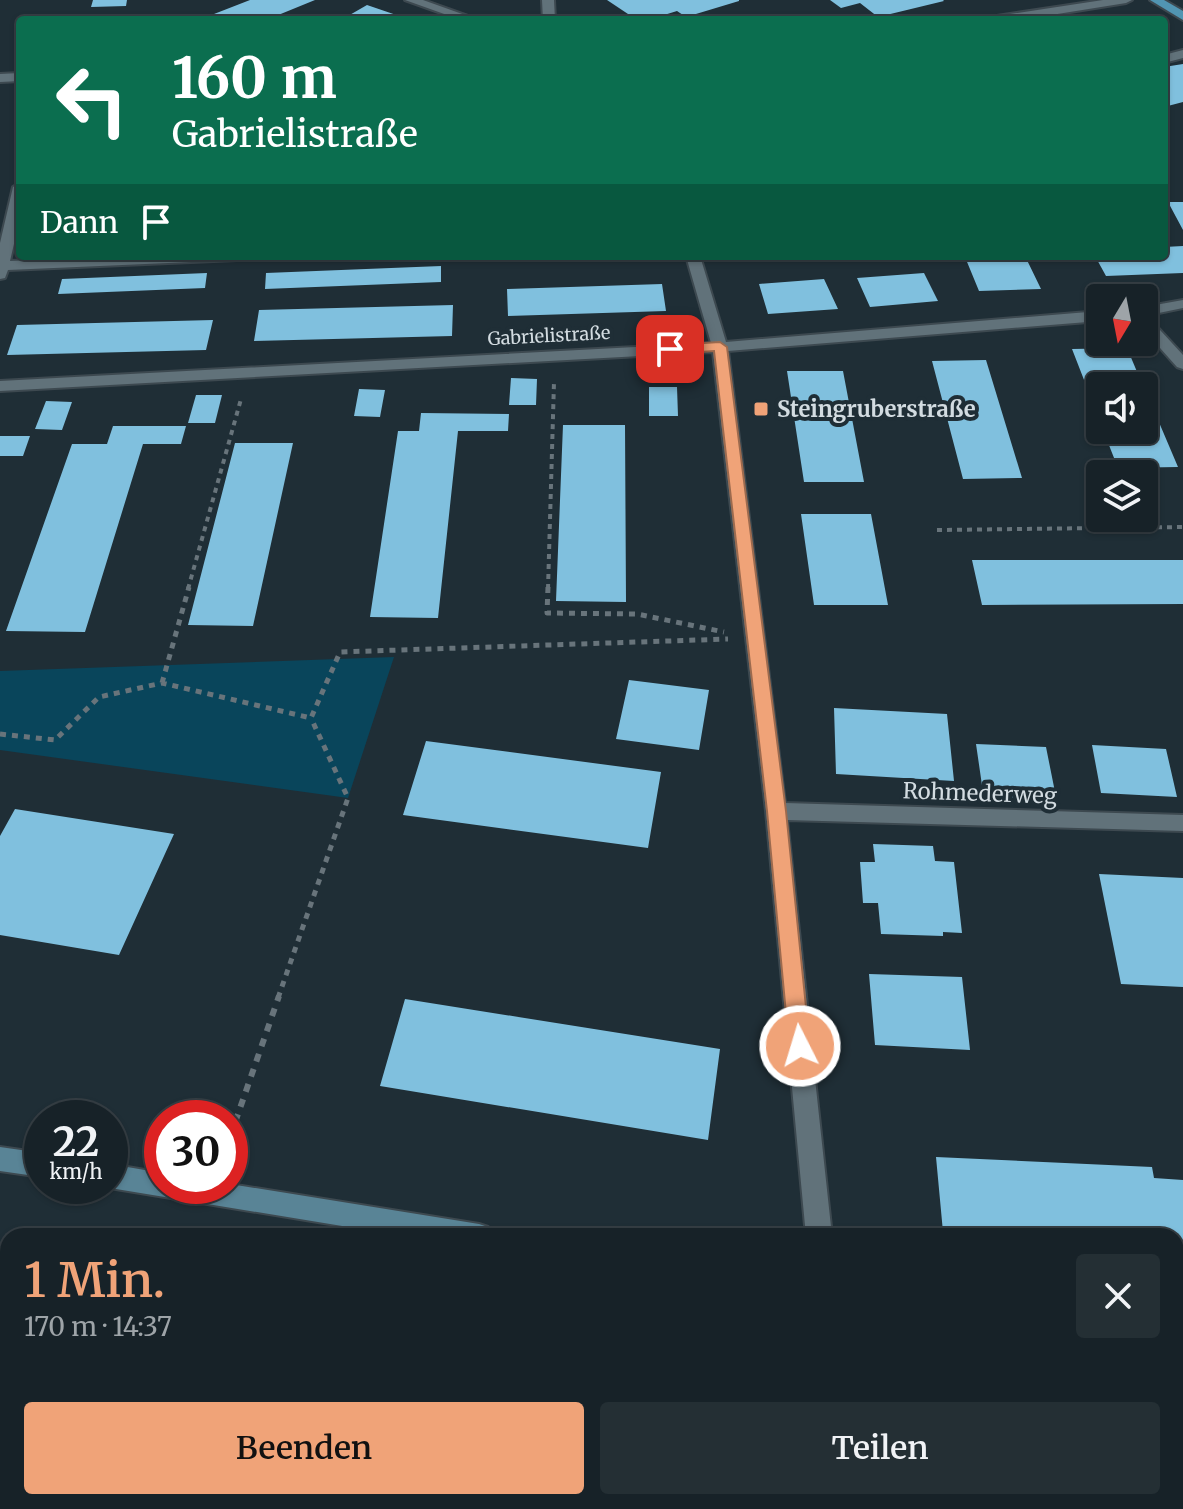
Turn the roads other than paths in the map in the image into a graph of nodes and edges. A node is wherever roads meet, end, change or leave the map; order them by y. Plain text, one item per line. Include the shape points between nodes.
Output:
1 (411, 0) edge
2 (1126, 0) edge
3 (1156, 0) edge
4 (461, 16) edge
5 (1023, 16) edge
6 (1183, 16) edge
7 (16, 204) edge
8 (170, 260) edge
9 (694, 260) edge
10 (1, 270) edge
11 (1183, 304) edge
12 (1158, 309) edge
13 (1086, 317) edge
14 (1158, 336) edge
15 (720, 347) junction
16 (1183, 364) edge
17 (0, 386) edge
18 (776, 811) junction
19 (1183, 823) edge
20 (0, 1159) edge
21 (24, 1162) edge
22 (248, 1199) edge
23 (430, 1228) edge
24 (818, 1228) edge

1 - 4 street
2 - 5 street
3 - 6 main road
7 - 10 street
8 - 10 street
9 - 15 street
11 - 12 street
13 - 15 street, Gabrielistraße
14 - 16 street
15 - 17 street, Gabrielistraße
15 - 18 street
18 - 19 street, Rohmederweg
18 - 24 street
20 - 21 street
22 - 23 street

